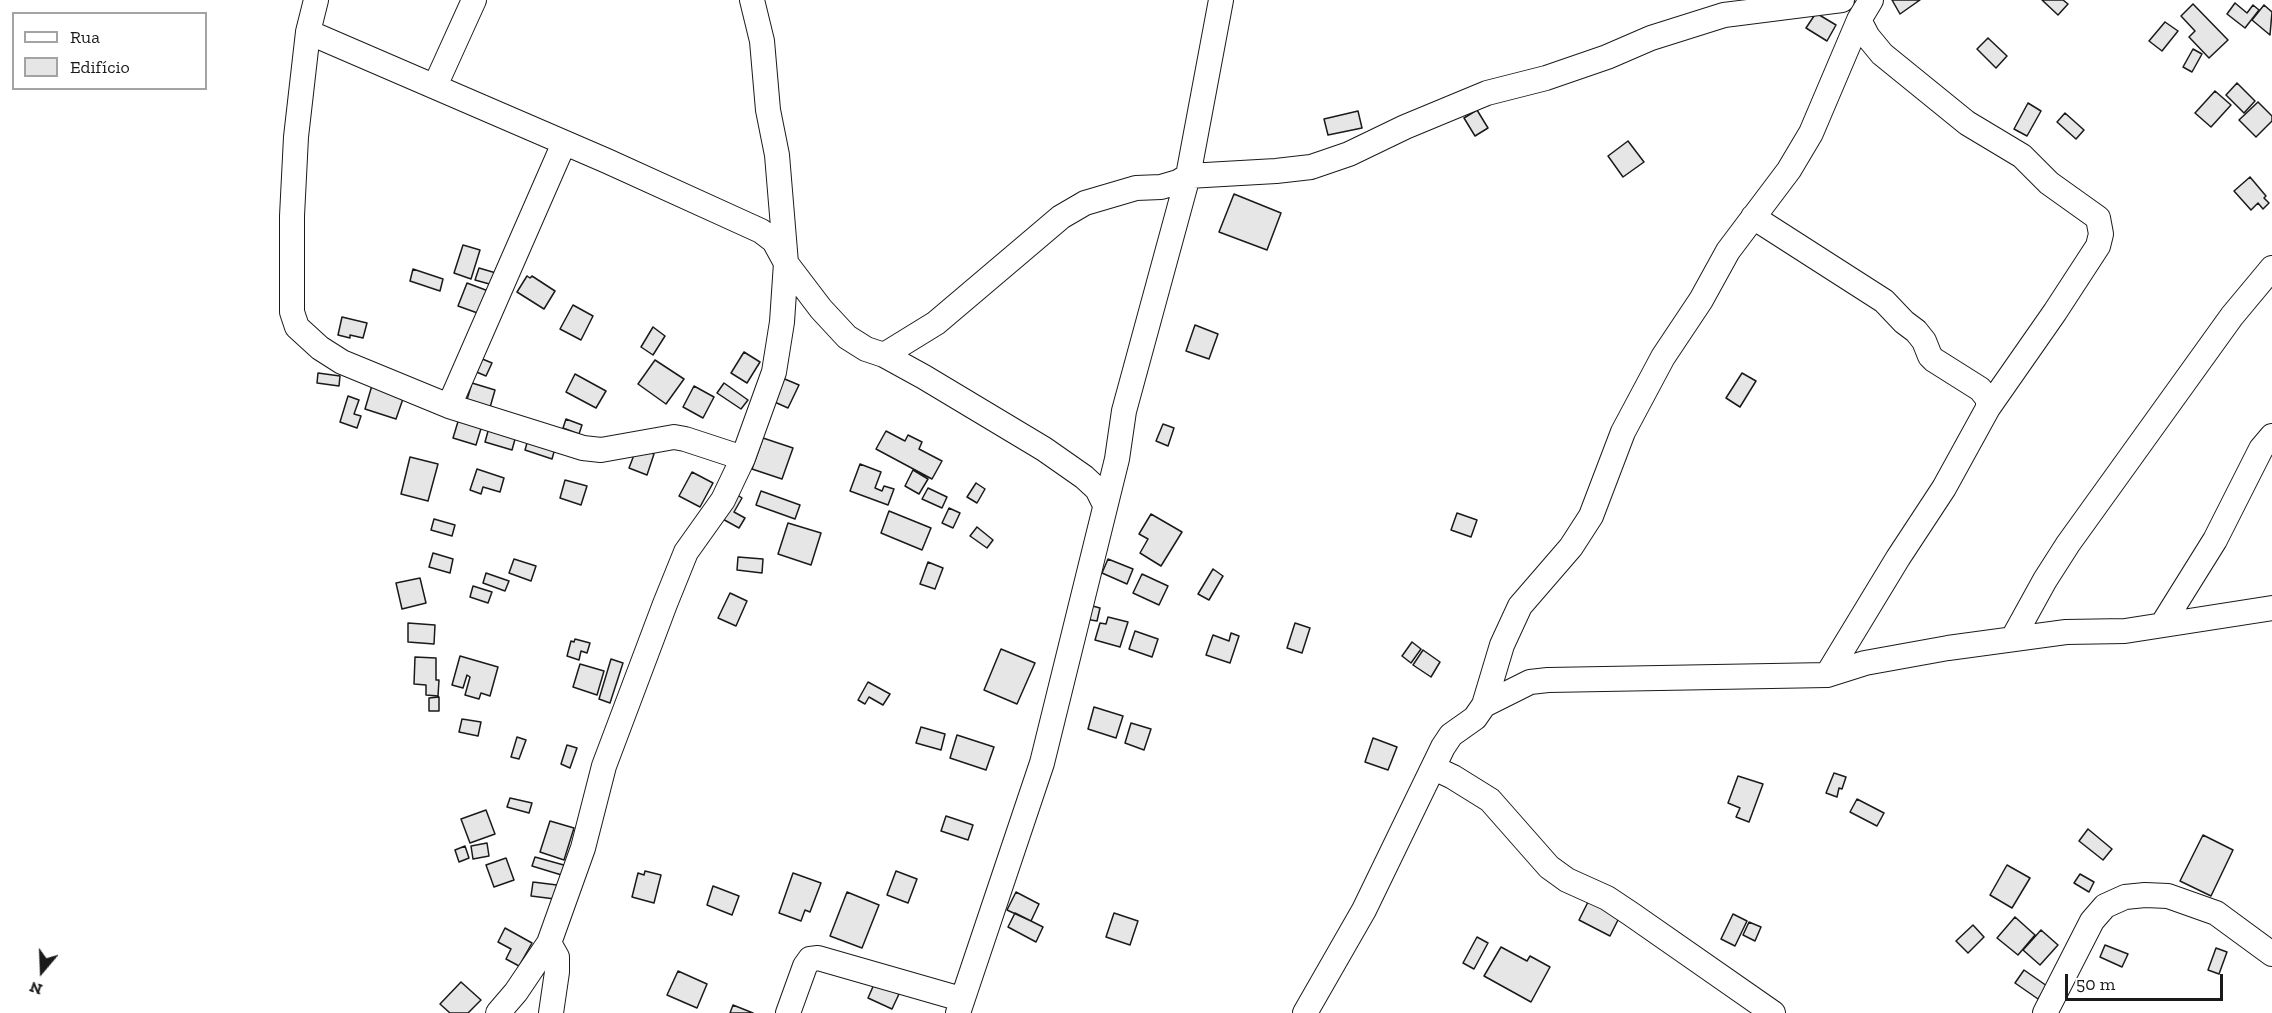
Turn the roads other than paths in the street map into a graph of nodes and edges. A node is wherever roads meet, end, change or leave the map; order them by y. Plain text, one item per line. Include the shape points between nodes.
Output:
1 (316, 0) edge
2 (474, 0) edge
3 (752, 0) edge
4 (1221, 0) edge
5 (1842, 0) edge
6 (1722, 7) edge
7 (1865, 10) edge
8 (308, 32) junction
9 (435, 86) junction
10 (564, 143) junction
11 (1188, 176) junction
12 (1753, 217) junction
13 (786, 263) junction
14 (2272, 268) edge
15 (884, 355) junction
16 (449, 406) junction
17 (1988, 408) junction
18 (2272, 436) edge
19 (743, 458) junction
20 (1105, 505) junction
21 (2272, 608) edge
22 (2162, 625) junction
23 (2013, 638) junction
24 (1827, 675) junction
25 (1484, 705) junction
26 (1434, 768) junction
27 (549, 943) junction
28 (2272, 954) edge
29 (960, 1006) edge
30 (498, 1013) edge
31 (551, 1013) edge
32 (788, 1013) edge
33 (1305, 1013) edge
34 (1773, 1013) edge
35 (2044, 1013) edge

1 - 8 street
2 - 9 street
3 - 13 street via 762,41 768,110 777,155
4 - 11 street
5 - 6 street
6 - 11 street via 1607,57 1487,93 1311,167
7 - 12 street via 1811,133
7 - 17 street via 1868,37 1882,54 1966,123 2022,156 2101,225 2098,246
8 - 9 street
8 - 16 street via 292,216 292,312 297,327 342,362
9 - 10 street
10 - 13 street via 761,231 774,241
10 - 16 street
11 - 15 street via 1161,187 1136,188 1085,202 1061,217 936,323
11 - 20 street via 1124,411
12 - 17 street via 1884,302 1916,331 1934,360 1980,388 1988,399
12 - 25 street via 1663,357 1623,432 1591,516 1571,547 1520,606 1502,645
13 - 15 street via 847,337
13 - 19 street via 774,372
14 - 23 street via 2232,316 2068,544
15 - 20 street via 1044,449 1084,477
16 - 19 street via 583,448 611,449 674,437
17 - 24 street via 1944,488
18 - 22 street via 2261,449 2215,540
19 - 27 street via 723,500 686,552 604,766 583,848
20 - 29 street via 1042,763
21 - 22 street
22 - 23 street
23 - 24 street via 1865,663
24 - 25 street via 1548,680 1530,682
25 - 26 street via 1451,735
26 - 33 street via 1364,910
26 - 34 street via 1490,800 1549,867 1607,898
27 - 30 street
27 - 31 street via 556,957 557,972
28 - 35 street via 2216,913 2168,896 2125,897 2105,906 2092,921
29 - 32 street via 818,958 810,959 805,966

